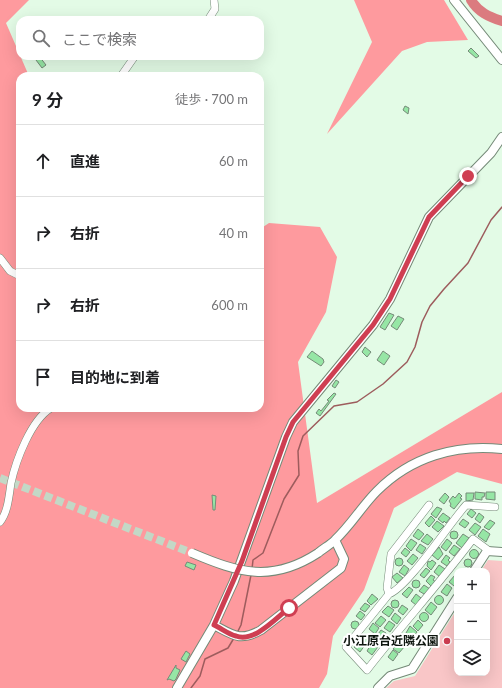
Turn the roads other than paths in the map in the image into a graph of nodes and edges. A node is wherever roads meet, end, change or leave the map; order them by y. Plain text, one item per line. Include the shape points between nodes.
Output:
1 (214, 0) edge
2 (454, 0) edge
3 (211, 16) edge
4 (501, 56) edge
5 (132, 60) edge
6 (124, 72) edge
7 (502, 137) edge
8 (0, 258) edge
9 (16, 274) edge
10 (45, 412) edge
11 (502, 449) edge
12 (429, 505) dead end
13 (495, 507) dead end
14 (0, 522) edge
15 (335, 540) junction
16 (488, 550) junction
17 (502, 552) edge
18 (192, 553) tunnel mouth
19 (476, 568) edge
20 (389, 594) junction
21 (454, 603) edge
22 (214, 625) junction
23 (177, 688) edge
24 (378, 688) edge

1 - 3 street via 215,9
2 - 4 street
5 - 6 street
7 - 22 street via 491,153 429,217 390,299 373,325 293,422 242,561
8 - 9 street via 10,271
10 - 14 street via 36,421 20,456 5,514
11 - 15 street via 460,448 415,463 377,491
12 - 20 street via 391,554 387,588
13 - 20 street via 466,505 411,574
15 - 18 street, bridge via 292,566 274,571 255,572 225,567
15 - 22 street via 344,559 341,568 261,630 247,637 237,637
16 - 17 street
16 - 19 street
16 - 20 street via 473,539 436,589 403,623 367,670 346,647
21 - 24 street via 412,669 390,676
22 - 23 street

